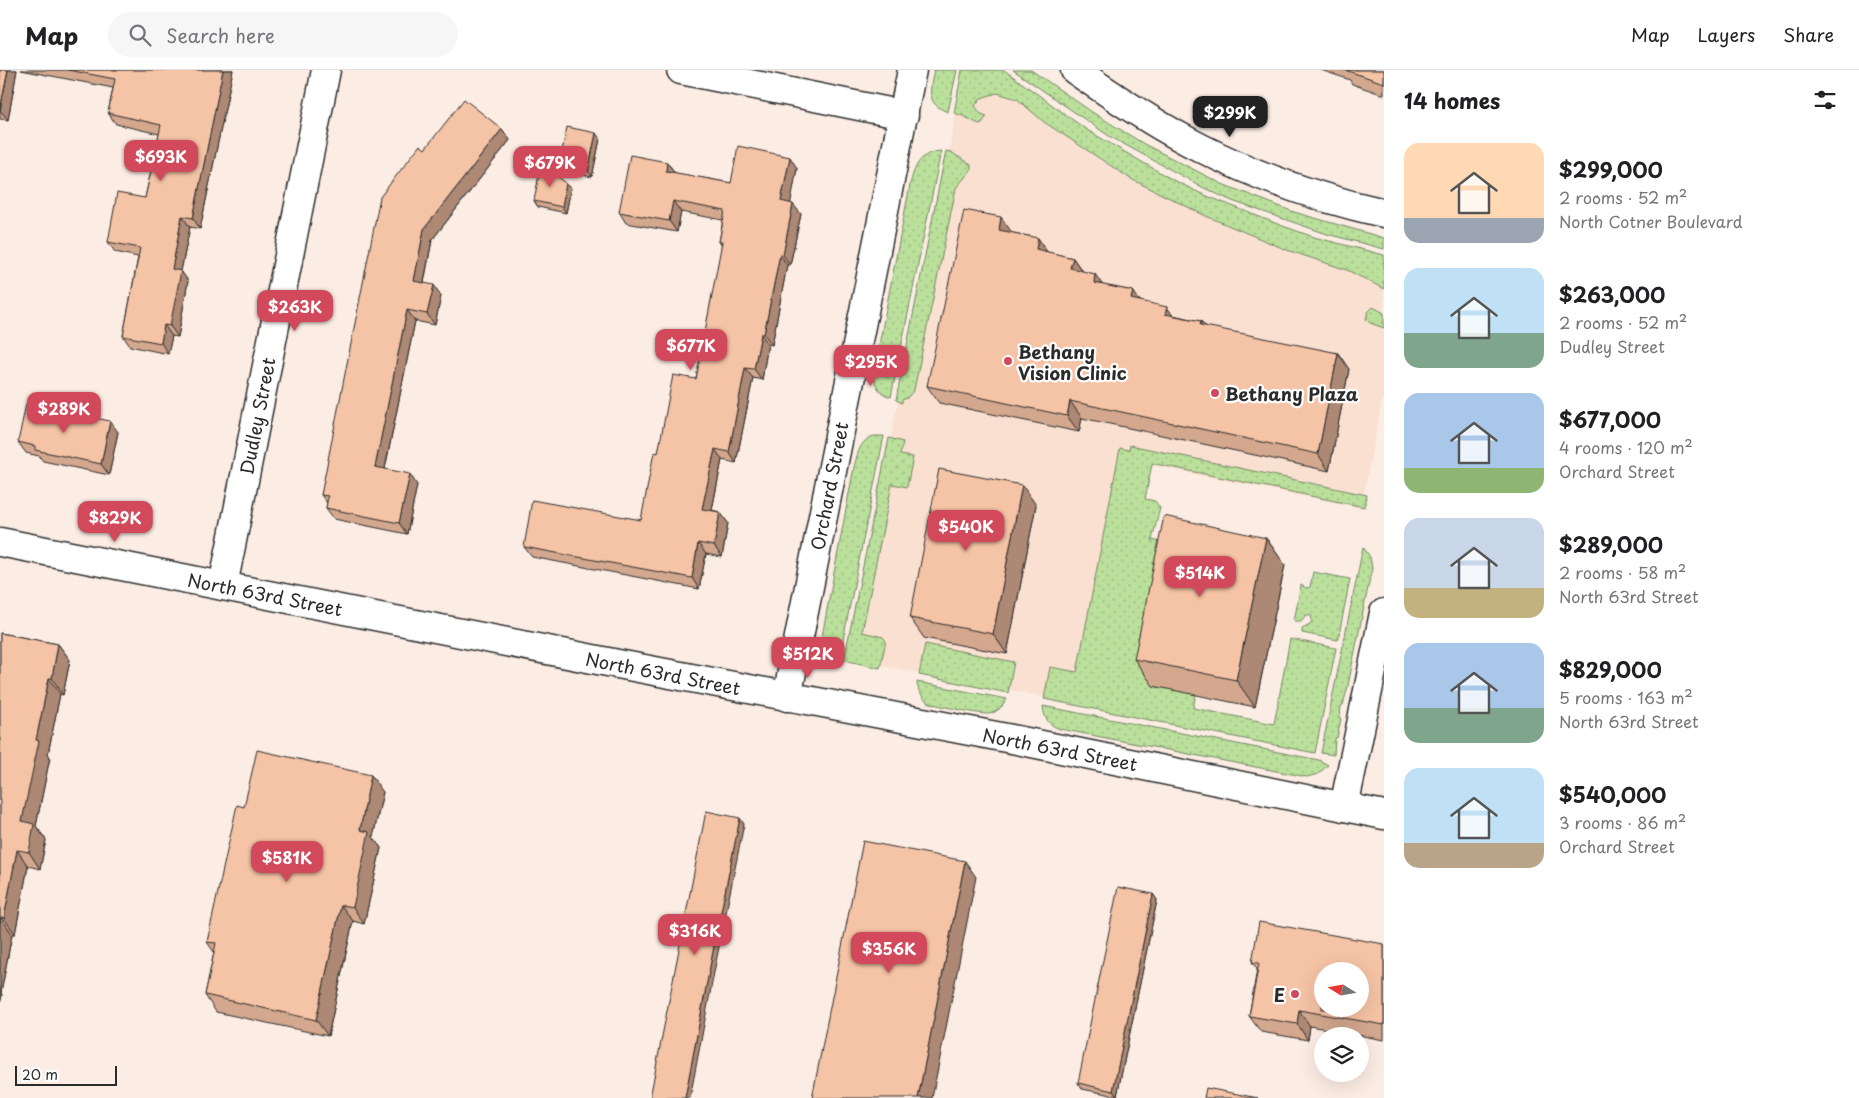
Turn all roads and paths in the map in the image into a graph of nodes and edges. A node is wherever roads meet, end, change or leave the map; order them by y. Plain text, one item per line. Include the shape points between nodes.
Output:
1 (326, 70) edge
2 (681, 70) edge
3 (912, 70) edge
4 (1074, 70) edge
5 (904, 115) junction
6 (1384, 213) edge
7 (0, 542) edge
8 (223, 586) junction
9 (1384, 613) edge
10 (787, 697) junction
11 (1344, 807) junction
12 (1384, 815) edge

1 - 8 street, Dudley Street
2 - 5 street
3 - 5 street, Orchard Street
4 - 6 street via 1200,148 1308,192
5 - 10 street, Orchard Street
7 - 8 street, North 63rd Street
8 - 10 street, North 63rd Street
9 - 11 street
10 - 11 street, North 63rd Street
11 - 12 street, North 63rd Street

